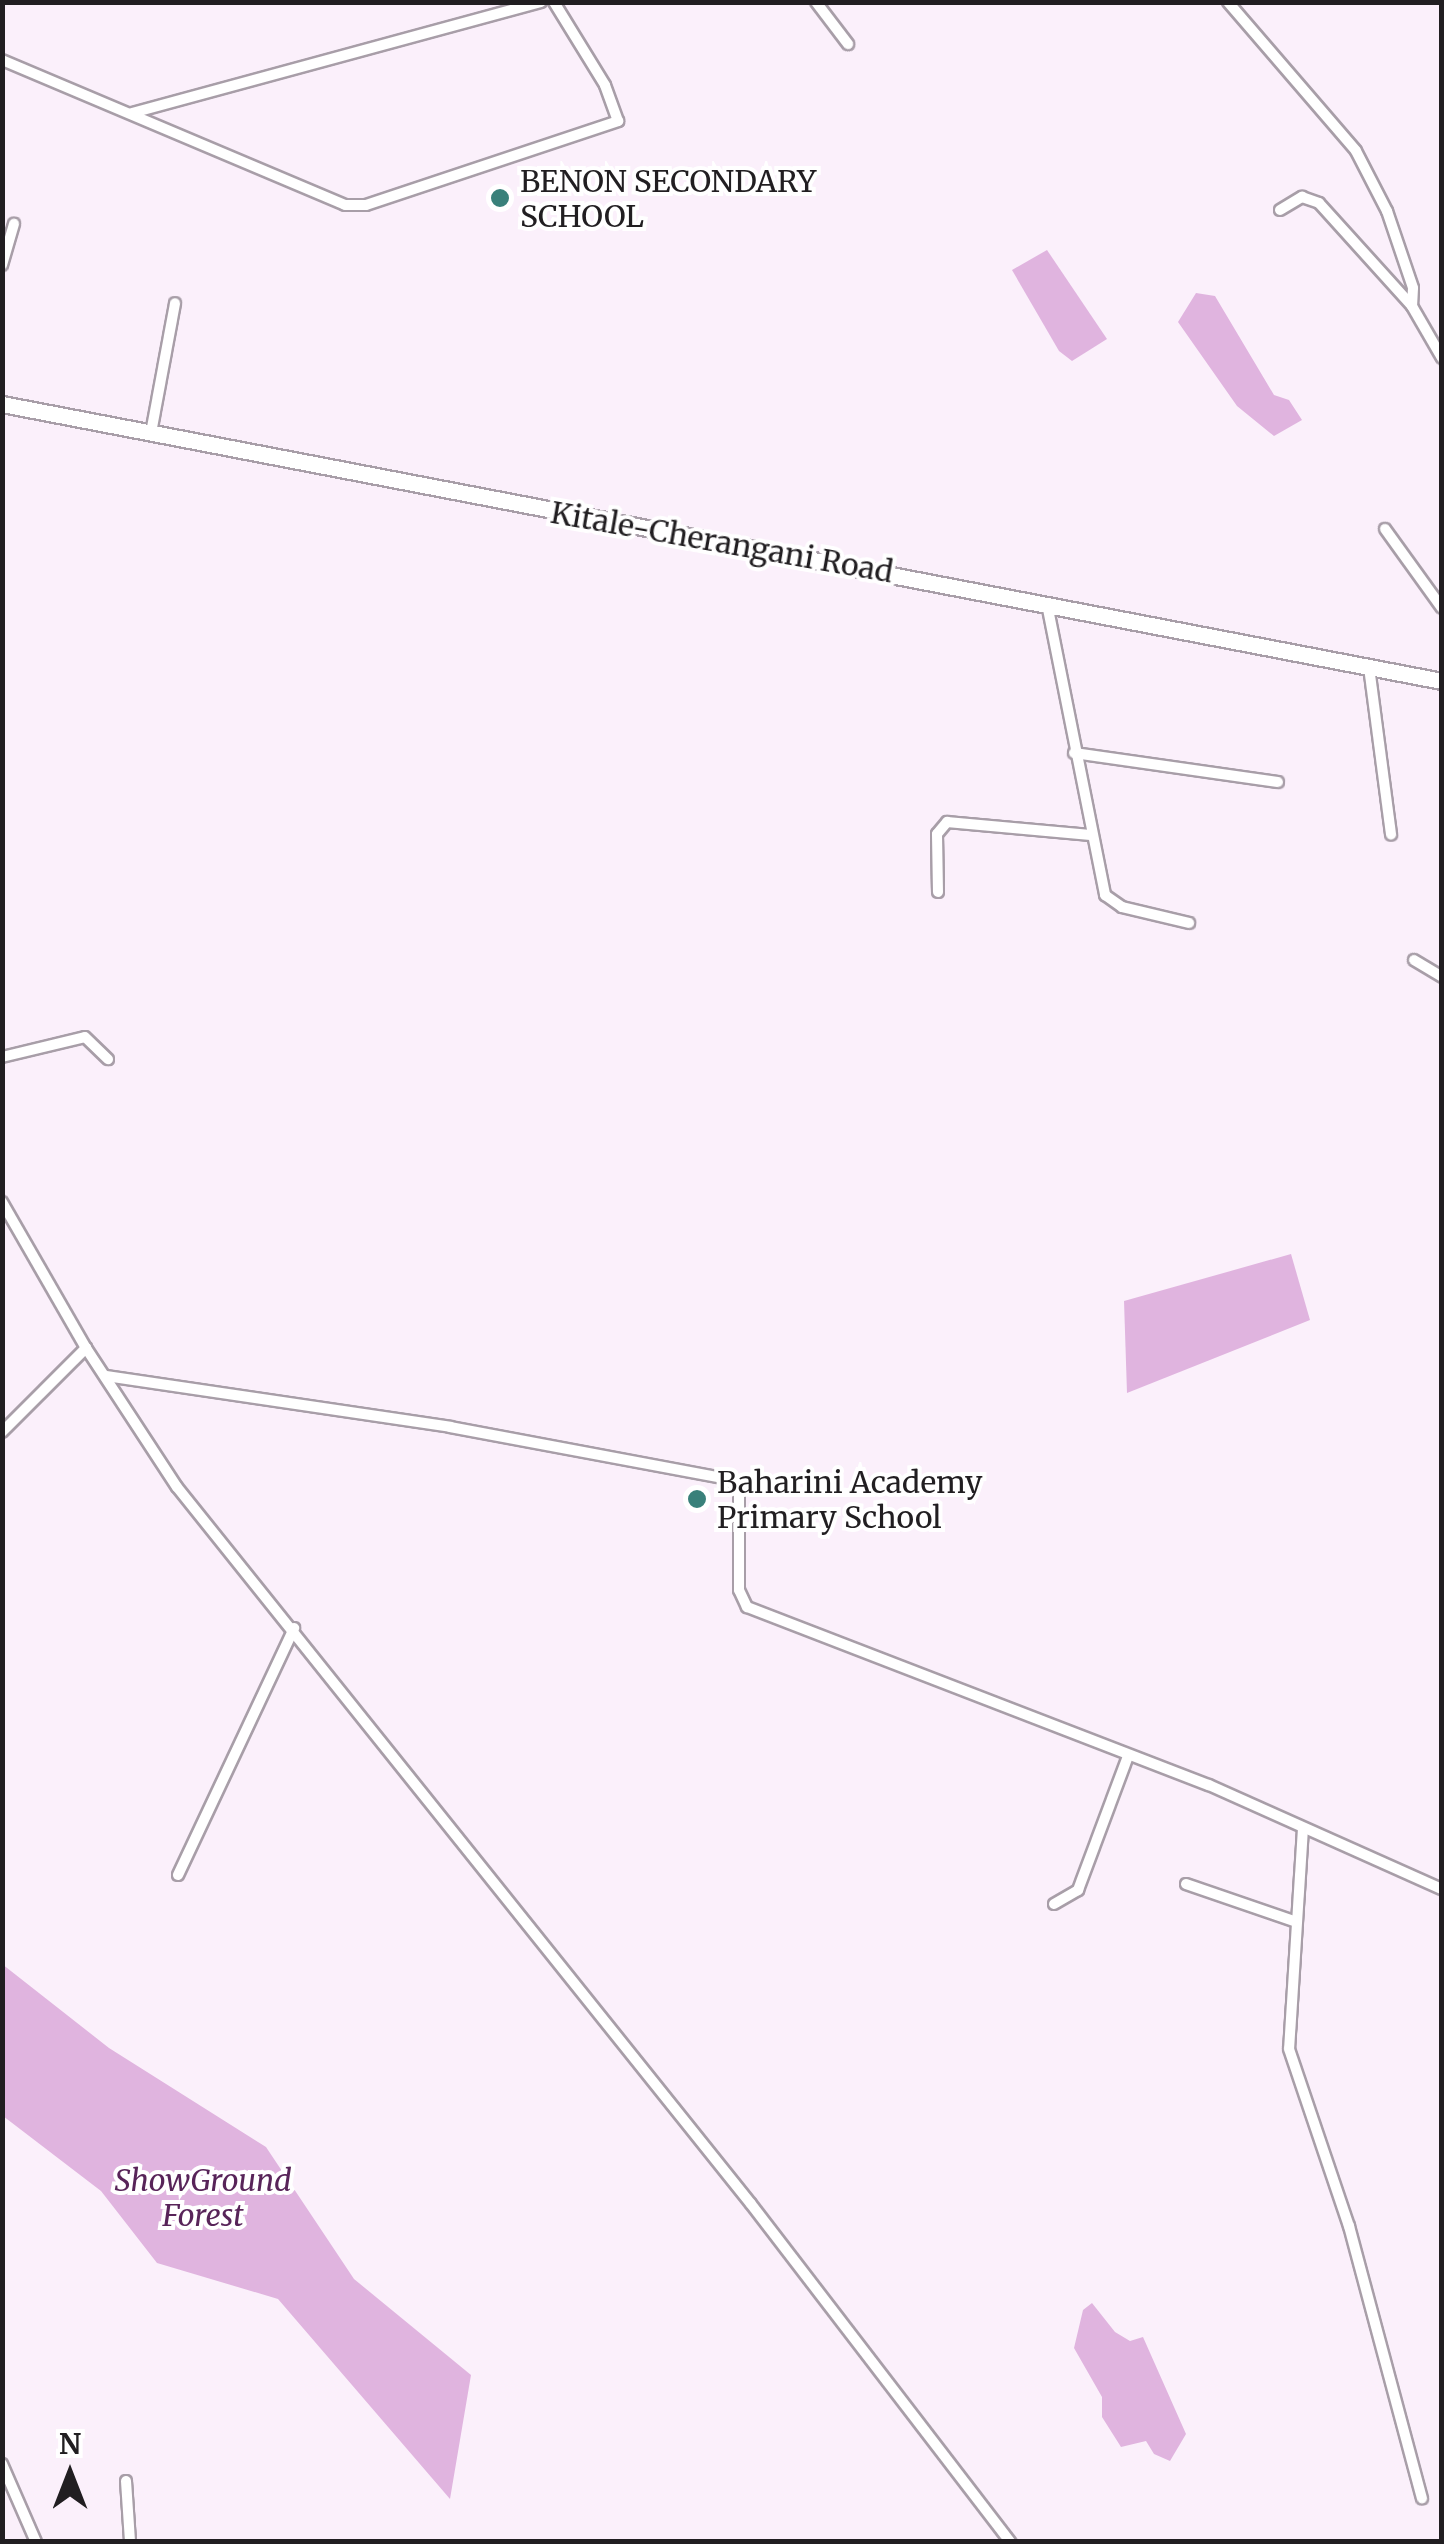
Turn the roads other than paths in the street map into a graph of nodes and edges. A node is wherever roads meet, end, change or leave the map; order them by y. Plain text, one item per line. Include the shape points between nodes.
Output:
1 (540, 2) edge
2 (554, 2) edge
3 (816, 2) edge
4 (1228, 2) edge
5 (848, 44) dead end
6 (2, 60) edge
7 (131, 113) junction
8 (1280, 210) dead end
9 (14, 224) dead end
10 (2, 265) edge
11 (175, 303) dead end
12 (1412, 306) junction
13 (1442, 358) edge
14 (2, 404) edge
15 (151, 433) junction
16 (1384, 529) dead end
17 (1047, 604) junction
18 (1442, 608) edge
19 (1369, 667) junction
20 (1442, 682) edge
21 (1074, 753) junction
22 (1278, 782) dead end
23 (1090, 834) junction
24 (1391, 835) dead end
25 (938, 892) dead end
26 (1188, 922) dead end
27 (1414, 960) dead end
28 (1442, 977) edge
29 (2, 1057) edge
30 (108, 1060) dead end
31 (2, 1202) edge
32 (86, 1348) junction
33 (106, 1376) junction
34 (2, 1432) edge
35 (294, 1628) junction
36 (1128, 1756) junction
37 (1303, 1828) junction
38 (178, 1875) dead end
39 (1186, 1884) dead end
40 (1442, 1889) edge
41 (1054, 1904) dead end
42 (1296, 1922) junction
43 (2, 2464) edge
44 (126, 2480) dead end
45 (1422, 2498) dead end
46 (36, 2542) edge
47 (130, 2542) edge
48 (1010, 2542) edge

1 - 7 street
2 - 7 street via 605,85 618,121 366,205 345,205
3 - 5 street
4 - 12 street via 1356,151 1386,211 1413,288
6 - 7 street
8 - 12 street via 1302,197 1314,199
9 - 10 street
11 - 15 street
12 - 13 street
14 - 15 main road, Kitale-Cherangani Road
15 - 17 main road, Kitale-Cherangani Road
16 - 18 street
17 - 19 main road, Kitale-Cherangani Road
17 - 21 street
19 - 20 main road, Kitale-Cherangani Road
19 - 24 street
21 - 22 street
21 - 23 street
23 - 25 street via 947,822 938,834
23 - 26 street via 1107,899
27 - 28 street
29 - 30 street via 85,1037
31 - 32 street
32 - 33 street
32 - 34 street
33 - 35 street via 176,1487
33 - 36 street via 728,1479 739,1490 739,1590 747,1607
35 - 38 street
35 - 48 street
36 - 37 street
36 - 41 street via 1078,1890
37 - 40 street
37 - 42 street
39 - 42 street
42 - 45 street via 1289,2049 1349,2226
43 - 46 street
44 - 47 street

